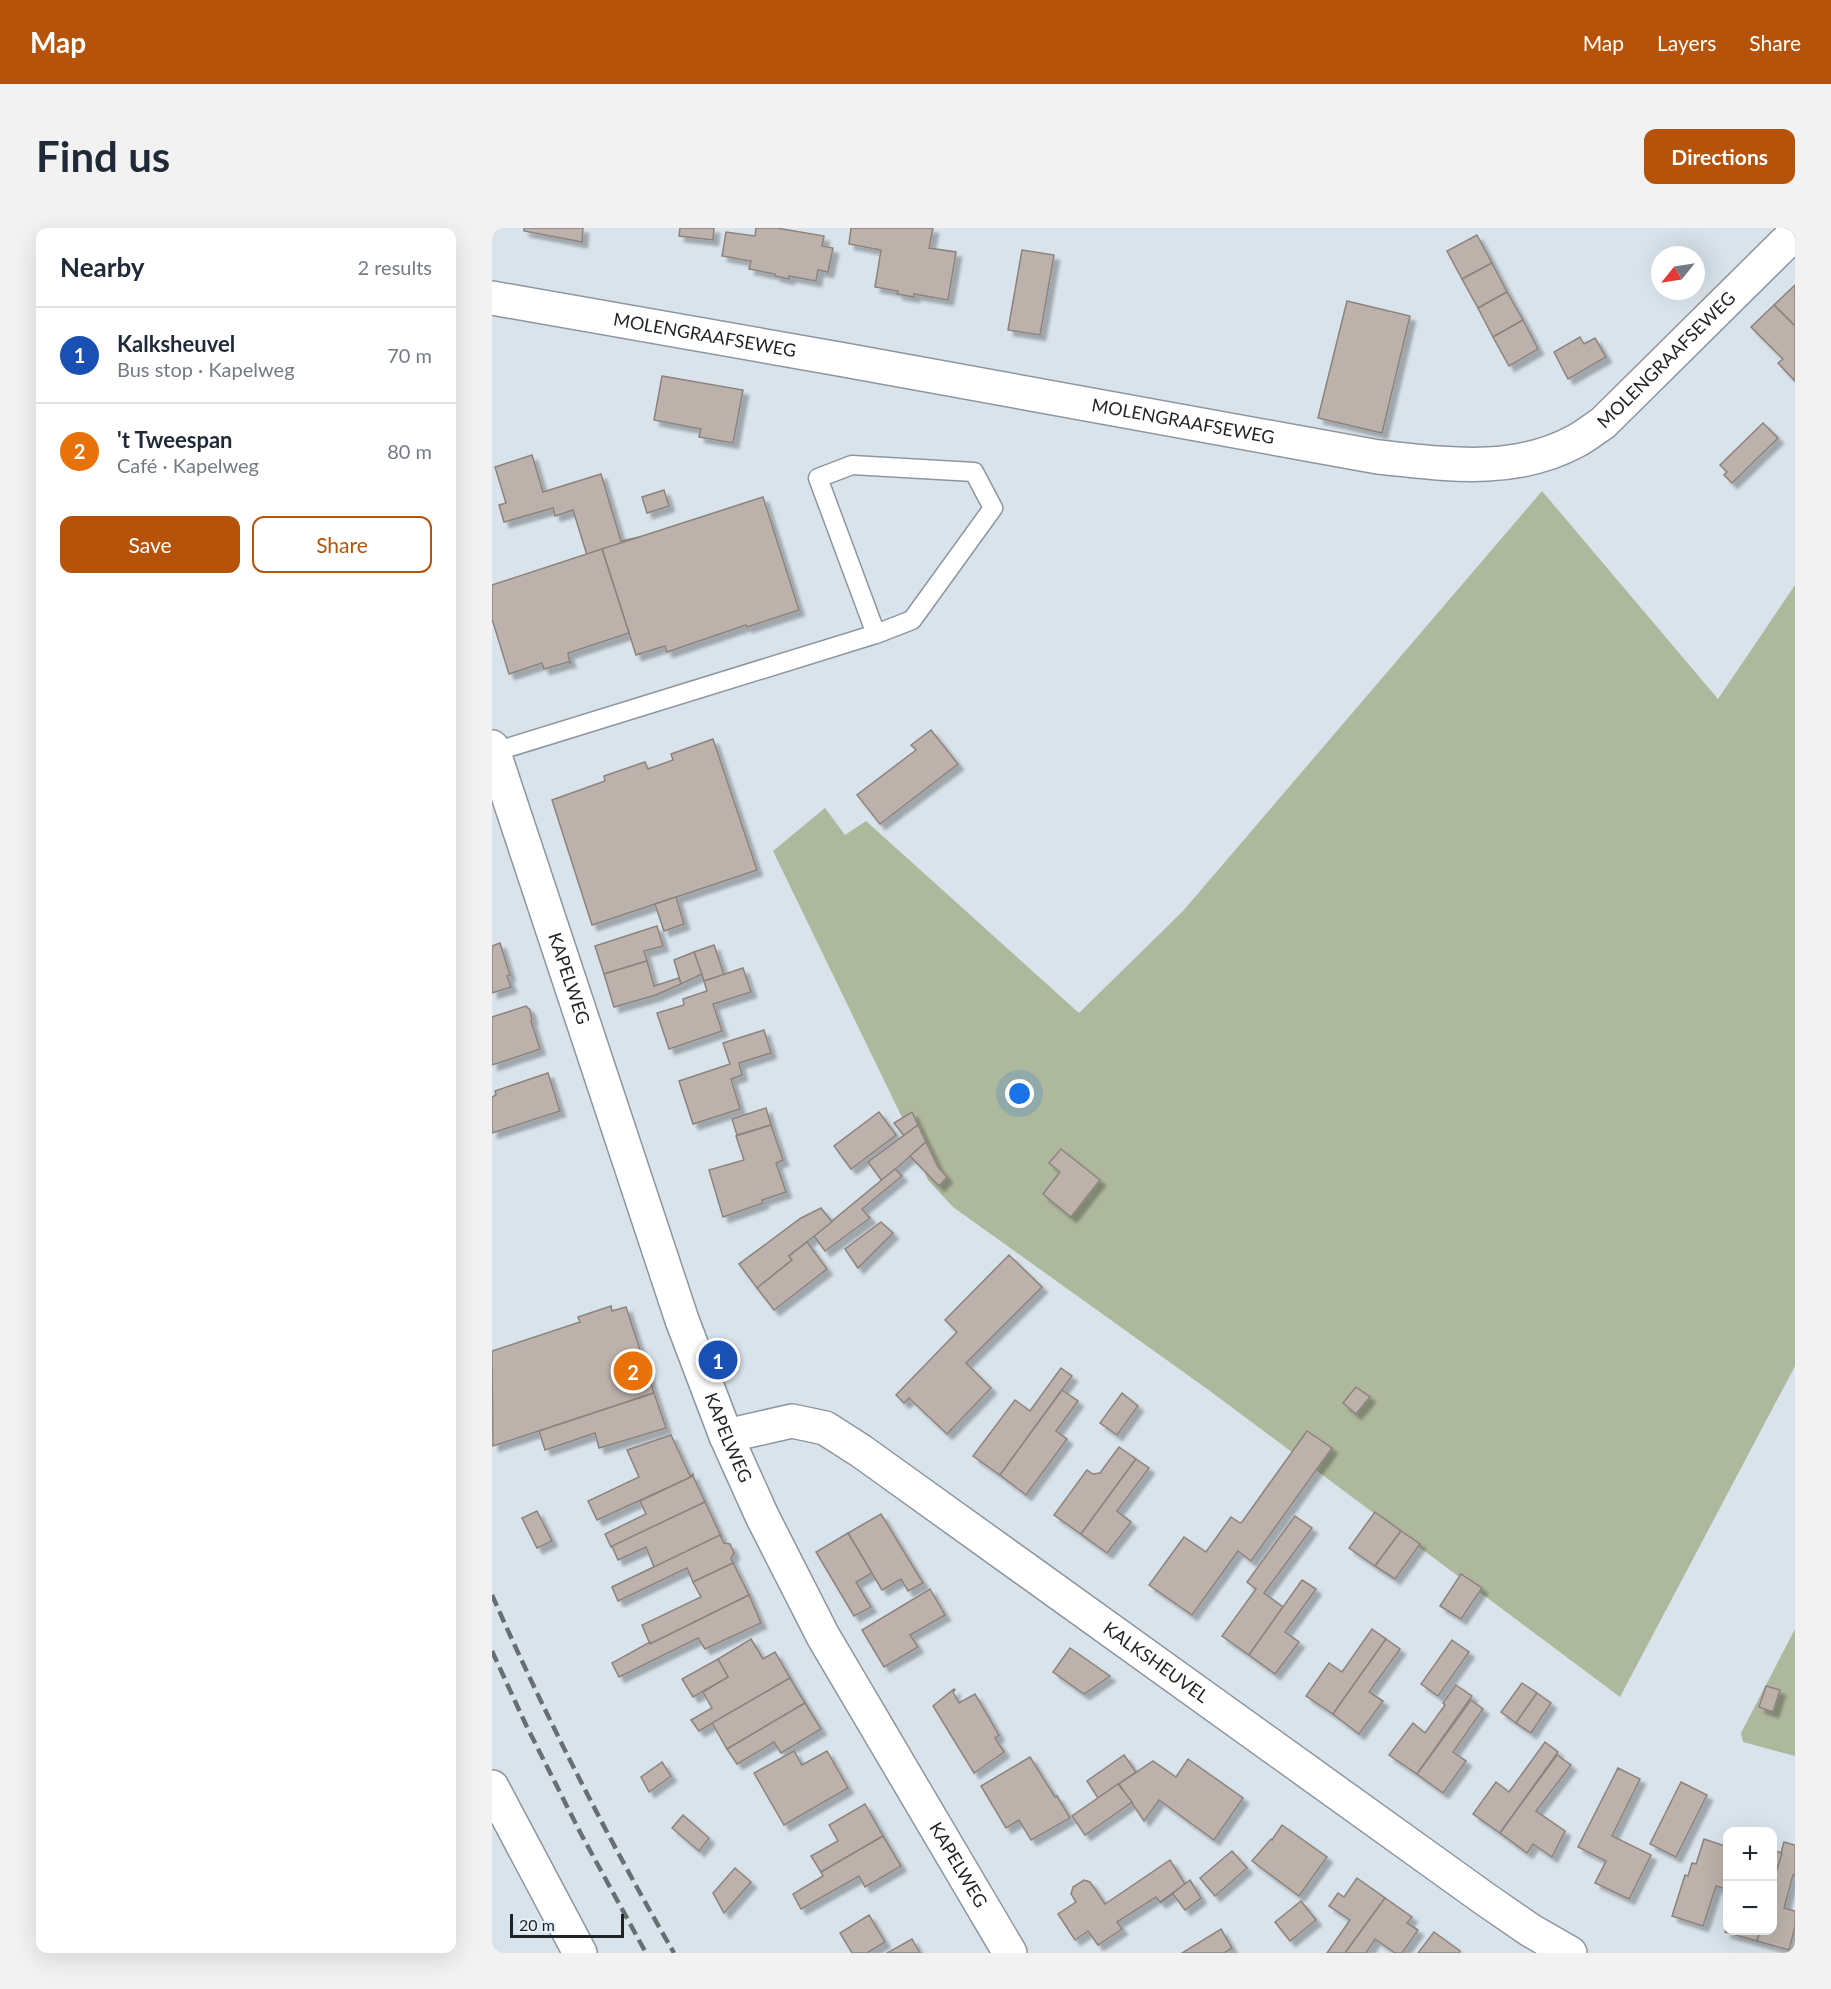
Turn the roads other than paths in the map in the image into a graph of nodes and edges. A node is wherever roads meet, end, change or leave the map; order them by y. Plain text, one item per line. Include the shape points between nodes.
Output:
1 (1795, 233) edge
2 (492, 298) edge
3 (876, 634) junction
4 (493, 749) edge
5 (726, 1436) junction
6 (492, 1787) edge
7 (580, 1953) edge
8 (1010, 1953) edge
9 (1570, 1953) edge

1 - 2 street, MOLENGRAAFSEWEG via 1602,423 1577,441 1542,456 1496,465 1451,465 1378,457
3 - 3 lane via 818,478 852,465 974,472 993,508 912,620
3 - 4 lane
4 - 5 street, KAPELWEG via 682,1320
5 - 8 street, KAPELWEG via 823,1636
5 - 9 street, KALKSHEUVEL via 792,1421 825,1428 1485,1899
6 - 7 street

